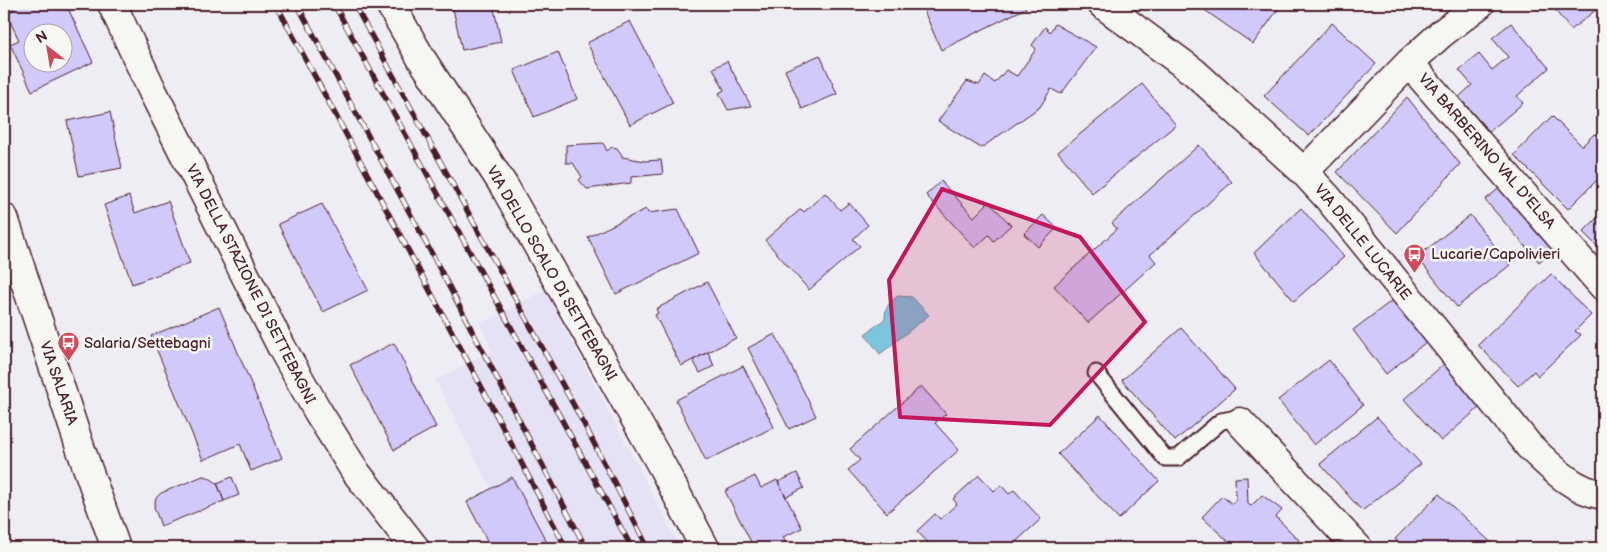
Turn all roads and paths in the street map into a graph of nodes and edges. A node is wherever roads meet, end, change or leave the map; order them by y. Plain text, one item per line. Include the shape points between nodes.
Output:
1 (112, 4) edge
2 (390, 4) edge
3 (1102, 4) edge
4 (1480, 4) edge
5 (1409, 62) junction
6 (1304, 172) junction
7 (4, 218) edge
8 (1603, 286) edge
9 (1096, 373) dead end
10 (1240, 422) joint
11 (1603, 496) edge
12 (116, 548) edge
13 (415, 548) edge
14 (704, 548) edge
15 (1358, 548) edge

1 - 13 street, VIA DELLA STAZIONE DI SETTEBAGNI via 153,92 304,388 355,471
2 - 14 street, VIA DELLO SCALO DI SETTEBAGNI via 504,186 663,468
3 - 6 street, VIA DELLE LUCARIE via 1194,72
4 - 5 street
5 - 6 street
5 - 8 street, VIA BARBERINO VAL D'ELSA
6 - 11 street, VIA DELLE LUCARIE via 1529,446 1574,485
7 - 12 street, VIA SALARIA
9 - 10 lane via 1165,458 1178,458 1221,422 1232,419
10 - 15 street

